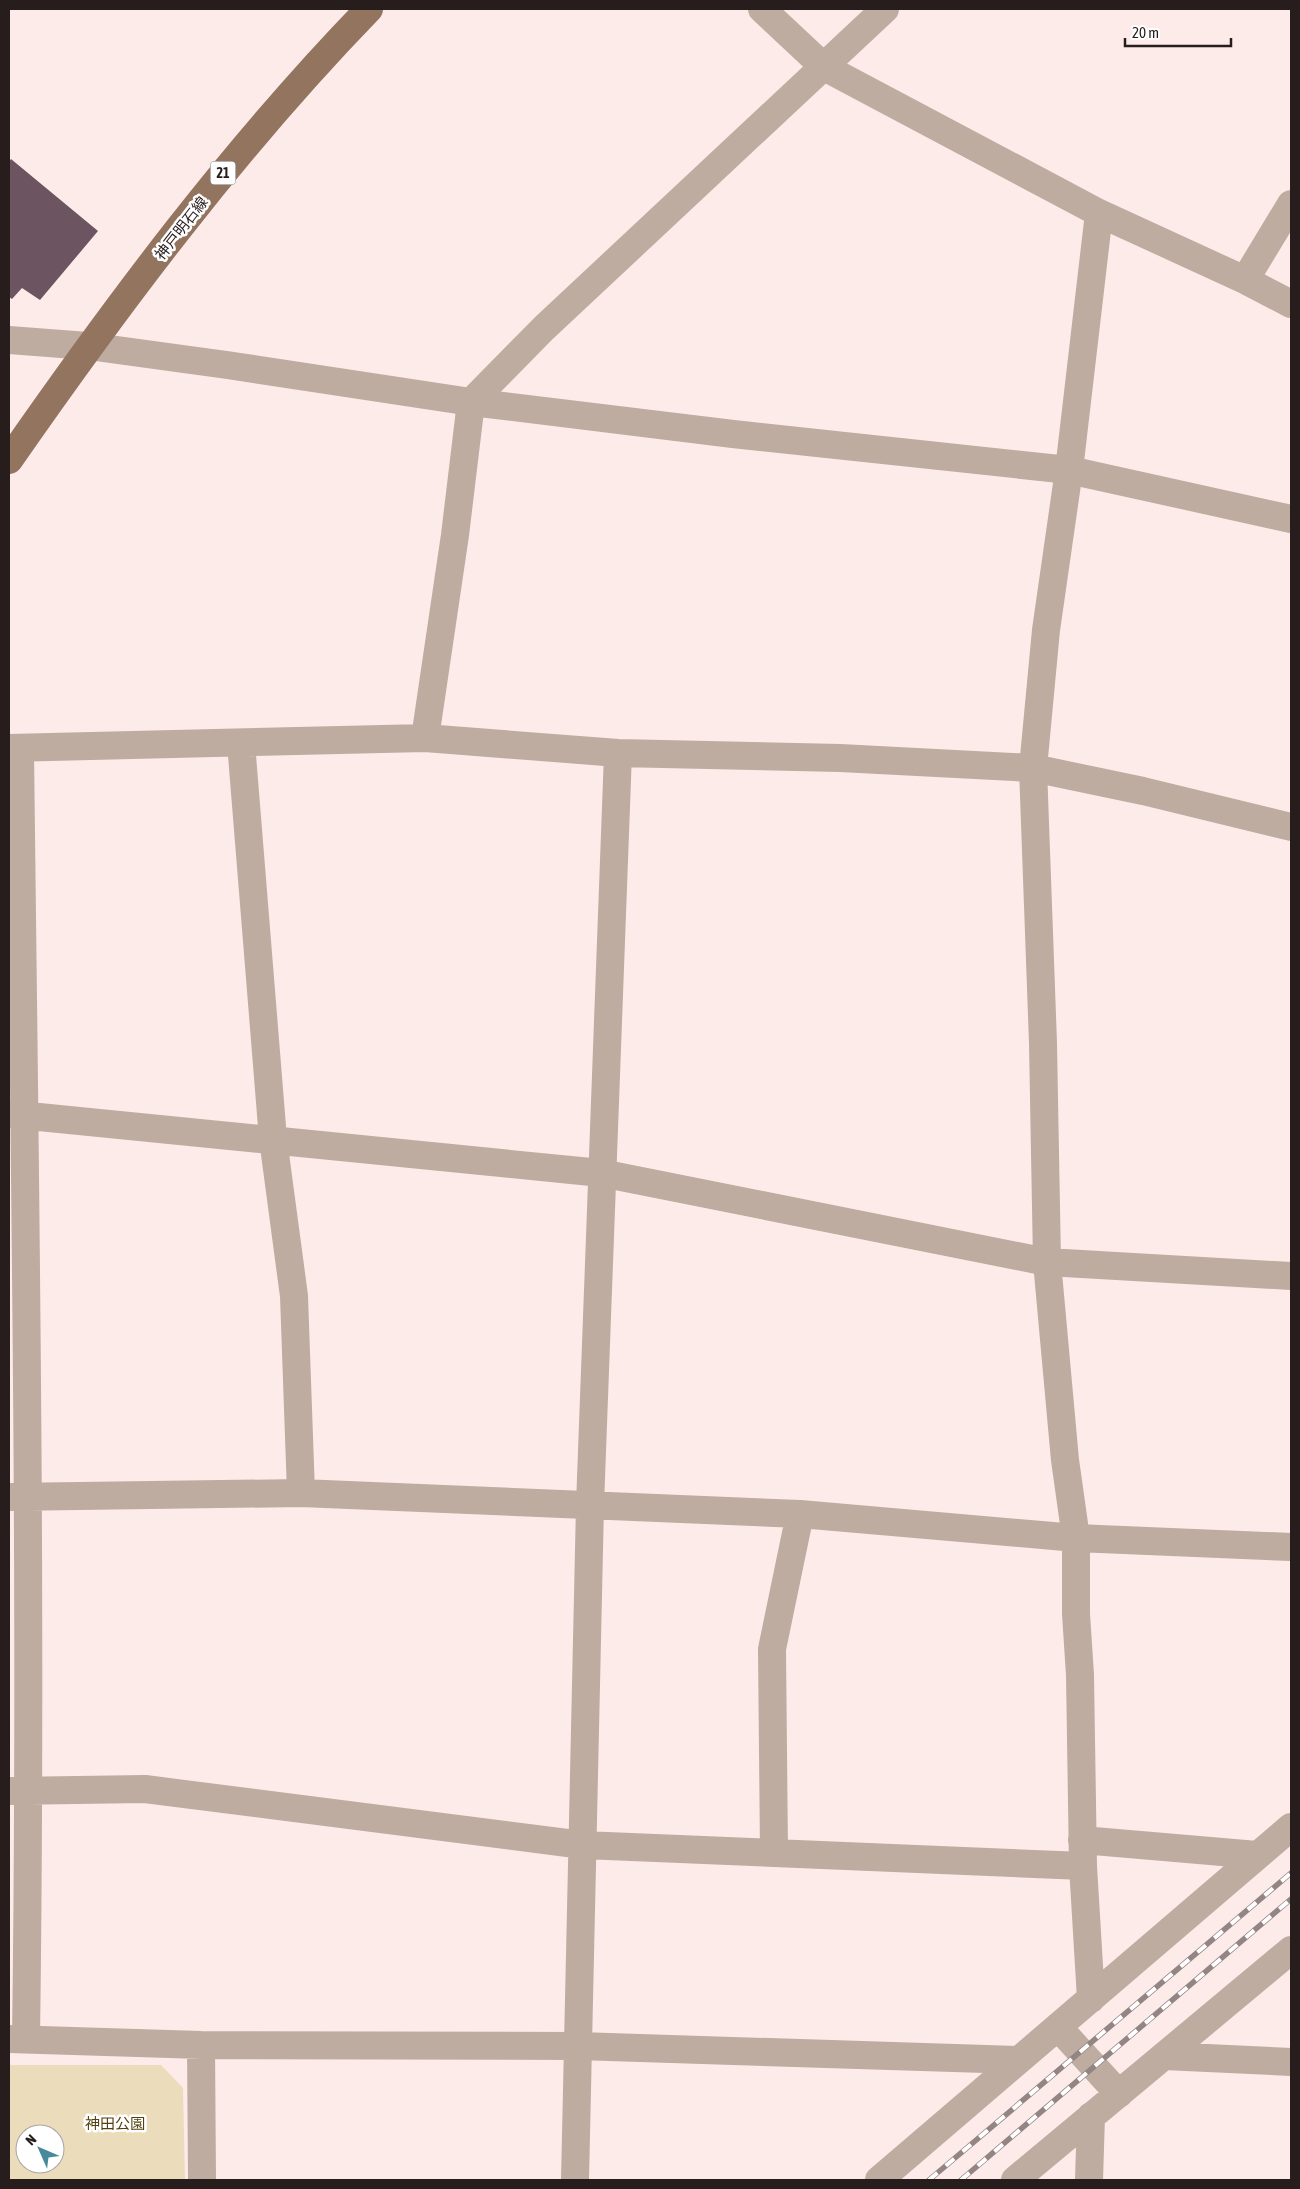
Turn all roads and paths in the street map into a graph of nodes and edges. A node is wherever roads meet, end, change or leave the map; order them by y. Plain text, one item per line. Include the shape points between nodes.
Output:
1 (369, 9) edge
2 (762, 9) edge
3 (885, 9) edge
4 (824, 67) junction
5 (1291, 204) edge
6 (1099, 214) junction
7 (1245, 280) junction
8 (1291, 304) edge
9 (9, 340) edge
10 (88, 346) junction
11 (471, 402) junction
12 (9, 460) edge
13 (1069, 470) junction
14 (1291, 518) edge
15 (425, 738) junction
16 (241, 743) junction
17 (14, 748) edge
18 (618, 753) junction
19 (1033, 768) junction
20 (1291, 827) edge
21 (17, 1114) edge
22 (273, 1139) junction
23 (601, 1173) junction
24 (1047, 1262) junction
25 (1291, 1276) edge
26 (301, 1492) junction
27 (19, 1497) edge
28 (590, 1505) junction
29 (800, 1514) junction
30 (1076, 1538) junction
31 (1291, 1547) edge
32 (19, 1792) edge
33 (1291, 1827) edge
34 (583, 1845) junction
35 (774, 1853) junction
36 (1082, 1853) junction
37 (1258, 1855) junction
38 (1291, 1950) edge
39 (1091, 1999) junction
40 (1058, 2027) junction
41 (17, 2039) edge
42 (201, 2045) junction
43 (578, 2046) junction
44 (1164, 2056) junction
45 (1017, 2060) junction
46 (1291, 2062) edge
47 (1119, 2094) junction
48 (1091, 2116) junction
49 (202, 2180) edge
50 (575, 2180) edge
51 (879, 2180) edge
52 (1015, 2180) edge
53 (1089, 2180) edge

1 - 10 main road, 神戸明石線 / 21 via 227,167
2 - 4 street
3 - 4 street
4 - 6 street
4 - 11 street via 544,328
5 - 7 street
6 - 7 street
6 - 13 street
7 - 8 street
9 - 10 street
10 - 11 street
10 - 12 main road, 神戸明石線 / 21
11 - 13 street via 743,436
11 - 15 street
13 - 14 street
13 - 19 street via 1046,630
15 - 16 street
15 - 18 street
16 - 17 street
16 - 22 street
17 - 21 street
18 - 19 street via 840,758
18 - 23 street
19 - 20 street
19 - 24 street
21 - 22 street
21 - 27 street
22 - 23 street
22 - 26 street via 294,1296
23 - 24 street
23 - 28 street
24 - 25 street
24 - 30 street via 1065,1460
26 - 27 street
26 - 28 street
27 - 32 street
28 - 29 street
28 - 34 street
29 - 30 street
29 - 35 street via 772,1649
30 - 31 street
30 - 36 street
32 - 34 street via 145,1789
32 - 41 street
33 - 37 street
34 - 35 street
34 - 43 street
35 - 36 street
36 - 37 street
36 - 39 street
37 - 39 street
38 - 44 street
39 - 40 street
40 - 45 street
40 - 47 street
41 - 42 street
42 - 43 street
42 - 49 street
43 - 45 street
43 - 50 street
44 - 46 street
44 - 47 street
45 - 51 street
47 - 48 street
48 - 52 street
48 - 53 street

